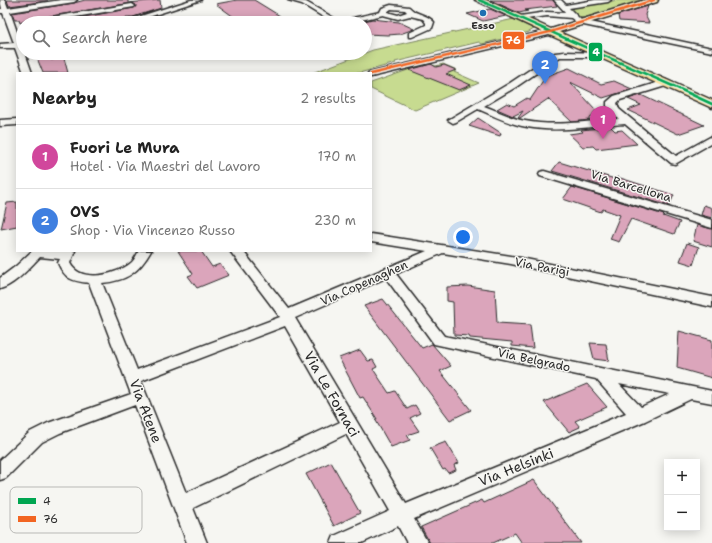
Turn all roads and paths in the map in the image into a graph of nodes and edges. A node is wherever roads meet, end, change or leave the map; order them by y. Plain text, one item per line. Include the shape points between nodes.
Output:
1 (2, 0) edge
2 (74, 0) edge
3 (165, 0) edge
4 (198, 0) edge
5 (291, 0) edge
6 (479, 0) edge
7 (484, 0) edge
8 (557, 0) edge
9 (608, 0) edge
10 (654, 0) edge
11 (62, 1) edge
12 (133, 2) edge
13 (397, 3) edge
14 (35, 6) junction
15 (564, 7) junction
16 (3, 10) edge
17 (165, 10) junction
18 (384, 13) junction
19 (410, 14) junction
20 (41, 16) edge
21 (74, 16) joint
22 (130, 16) edge
23 (146, 16) edge
24 (326, 16) edge
25 (370, 16) edge
26 (520, 18) junction
27 (576, 19) junction
28 (16, 25) edge
29 (11, 26) junction
30 (550, 32) junction
31 (412, 35) dead end
32 (15, 36) joint
33 (0, 39) edge
34 (681, 44) junction
35 (16, 45) edge
36 (0, 46) edge
37 (712, 50) edge
38 (712, 54) edge
39 (602, 55) junction
40 (25, 60) edge
41 (28, 72) edge
42 (372, 74) edge
43 (666, 83) junction
44 (712, 104) edge
45 (477, 106) junction
46 (452, 120) dead end
47 (626, 121) junction
48 (16, 122) edge
49 (0, 123) edge
50 (712, 139) edge
51 (544, 174) dead end
52 (712, 224) edge
53 (372, 238) edge
54 (442, 249) junction
55 (38, 252) edge
56 (145, 252) edge
57 (237, 252) edge
58 (68, 253) edge
59 (388, 272) junction
60 (94, 280) junction
61 (0, 284) edge
62 (712, 302) edge
63 (287, 317) junction
64 (600, 373) junction
65 (132, 378) junction
66 (691, 392) junction
67 (140, 397) junction
68 (712, 397) edge
69 (639, 416) junction
70 (350, 425) junction
71 (0, 472) edge
72 (182, 504) junction
73 (401, 514) junction
74 (197, 543) edge
75 (342, 543) edge
76 (418, 543) edge

1 - 16 street
2 - 11 street
3 - 17 street
4 - 17 street
5 - 24 street via 304,3
6 - 7 street
6 - 26 main road
8 - 15 street
9 - 15 street
10 - 27 main road
11 - 14 street
11 - 21 street
12 - 21 street
12 - 22 street
13 - 18 street via 384,9
13 - 19 street via 412,11
14 - 16 street
14 - 20 street
15 - 27 street
16 - 29 street
17 - 23 street
18 - 19 street via 399,17
18 - 25 street
19 - 31 street via 430,22 429,26
26 - 27 street via 547,14
26 - 30 main road
27 - 30 main road
27 - 34 street
28 - 29 street
29 - 32 street
30 - 39 main road
30 - 42 street
32 - 33 street
34 - 37 street
34 - 38 street
35 - 36 street
39 - 43 main road
39 - 45 street via 558,55
40 - 41 street
43 - 44 main road
43 - 47 street via 614,100 612,106
45 - 46 street
45 - 47 street via 532,125
47 - 50 street via 675,161
48 - 49 street
51 - 52 street, Via Barcellona
53 - 54 street, Via Parigi
54 - 59 street, Via Copenaghen
54 - 62 street, Via Parigi
55 - 58 street
55 - 61 street via 21,269
56 - 60 street via 138,264 127,271 114,277
57 - 63 street, Via Le Fornaci
58 - 60 street via 64,264 67,271 75,277
59 - 63 street, Via Copenaghen
59 - 64 street, Via Belgrado via 439,340
60 - 65 street, Via Atene
63 - 65 street, Via Copenaghen
63 - 70 street, Via Le Fornaci
64 - 66 street, Via Belgrado
64 - 69 street
65 - 67 street, Via Atene
66 - 68 street, Via Belgrado
66 - 69 street, Via Helsinki
67 - 71 street via 48,431 23,448
67 - 72 street, Via Atene
69 - 73 street, Via Helsinki
70 - 72 street
70 - 73 street, Via Le Fornaci
72 - 74 street, Via Atene
73 - 75 street, Via Helsinki
73 - 76 street, Via Le Fornaci

